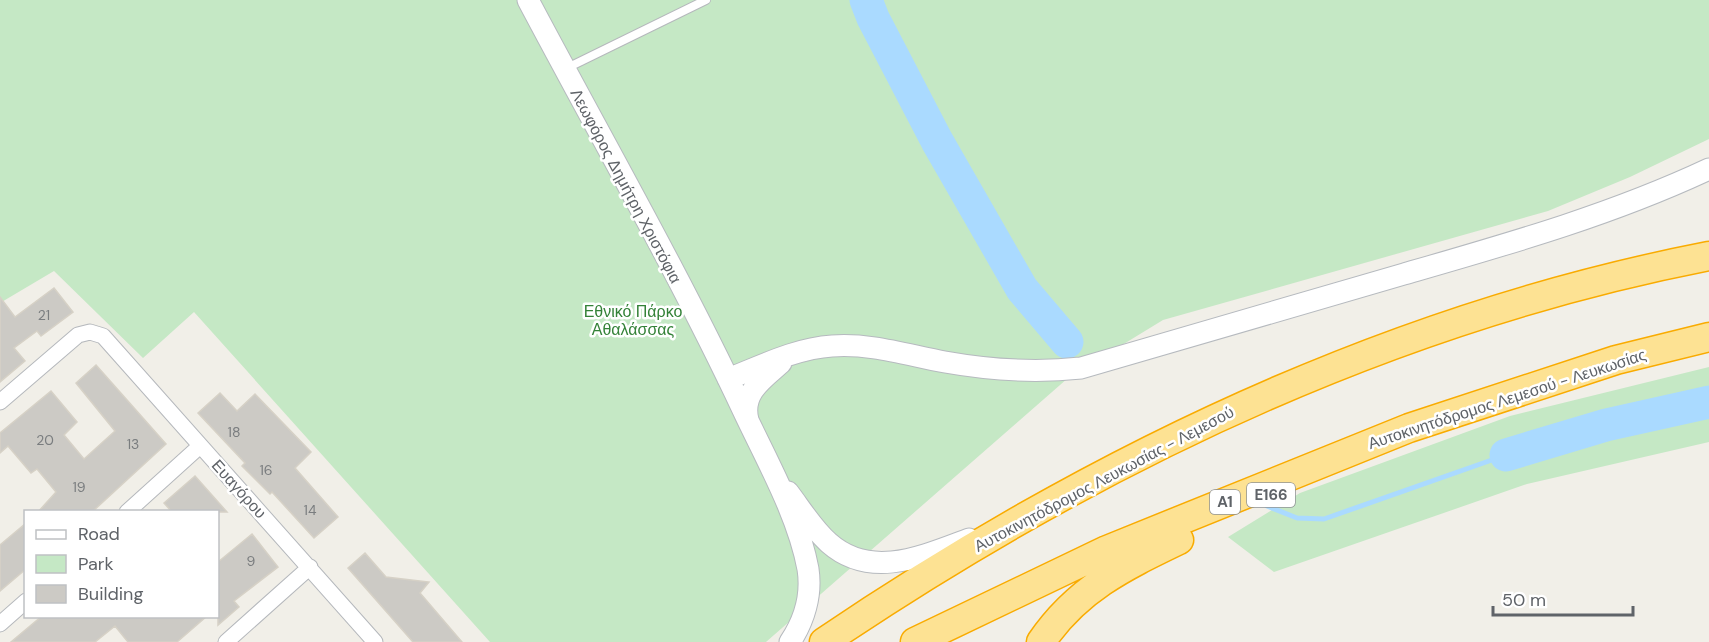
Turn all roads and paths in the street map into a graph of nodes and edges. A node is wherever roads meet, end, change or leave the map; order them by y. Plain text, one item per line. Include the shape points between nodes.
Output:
1 (528, 0) edge
2 (706, 0) edge
3 (565, 69) junction
4 (1709, 169) edge
5 (1709, 256) edge
6 (1709, 337) edge
7 (786, 357) junction
8 (728, 379) junction
9 (0, 402) edge
10 (748, 420) junction
11 (1409, 428) junction
12 (200, 446) junction
13 (772, 469) junction
14 (129, 510) edge
15 (1016, 522) junction
16 (310, 567) junction
17 (1042, 580) junction
18 (24, 603) edge
19 (0, 624) edge
20 (226, 642) edge
21 (375, 642) edge
22 (790, 642) edge
23 (824, 642) edge
24 (915, 642) edge
25 (951, 642) edge
26 (1041, 642) edge

1 - 3 main road, Λεωφόρος Δημήτρη Χριστόφια
2 - 3 lane
3 - 8 main road, Λεωφόρος Δημήτρη Χριστόφια
4 - 7 main road via 1647,198 1556,229 1081,368 1014,370 853,345 812,349
5 - 15 highway, Αυτοκινητόδρομος Λευκωσίας - Λεμεσού via 1562,290 1337,366 1189,430
6 - 11 highway, Αυτοκινητόδρομος Λεμεσού - Λευκωσίας / A1 via 1616,360
7 - 8 main road
7 - 10 main road via 750,394
8 - 10 main road, Λεωφόρος Δημήτρη Χριστόφια
9 - 12 street, Ευαγόρου via 78,335 90,332 103,336
10 - 13 main road, Λεωφόρος Δημήτρη Χριστόφια
11 - 17 highway, Αυτοκινητόδρομος Λεμεσού - Λευκωσίας / A1
11 - 26 highway, E166 via 1104,578 1073,602
12 - 14 street
12 - 16 street, Ευαγόρου
13 - 15 main road, Λεωφόρος Δημήτρη Χριστόφια via 829,543 845,555 868,563 907,560
13 - 22 main road, Λεωφόρος Δημήτρη Χριστόφια via 808,570 805,613
15 - 23 highway, Αυτοκινητόδρομος Λευκωσίας - Λεμεσού
16 - 20 street
16 - 21 street, Ευαγόρου
17 - 24 highway, A1
17 - 25 highway
18 - 19 street

